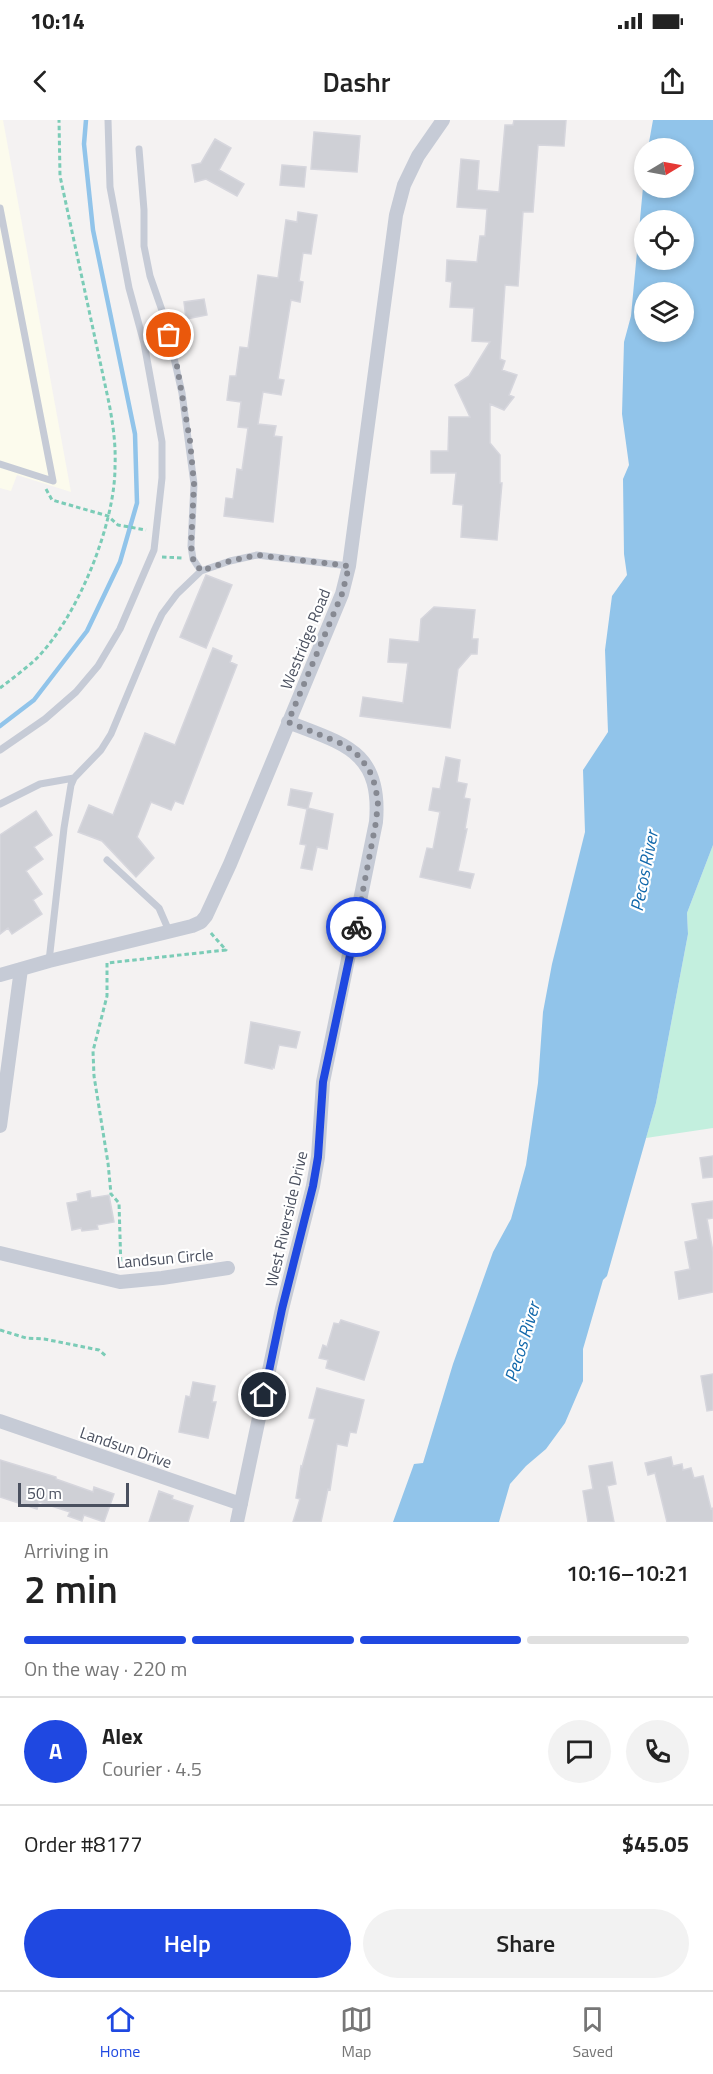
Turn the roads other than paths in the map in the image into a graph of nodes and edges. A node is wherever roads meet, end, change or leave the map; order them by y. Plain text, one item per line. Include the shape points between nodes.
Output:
1 (108, 120) edge
2 (437, 122) edge
3 (139, 149) dead end
4 (0, 208) edge
5 (0, 464) edge
6 (349, 566) junction
7 (201, 571) junction
8 (288, 722) junction
9 (0, 750) edge
10 (74, 778) junction
11 (0, 804) edge
12 (107, 860) dead end
13 (169, 931) junction
14 (48, 961) junction
15 (21, 969) junction
16 (0, 975) edge
17 (0, 1126) edge
18 (0, 1253) edge
19 (228, 1268) dead end
20 (0, 1421) edge
21 (241, 1504) junction
22 (237, 1522) edge

1 - 9 lane via 110,187 162,442 157,532 152,556 120,629 98,666 45,719
2 - 6 street, Westridge Road via 404,185 396,215
3 - 7 lane via 145,253 177,366 194,484 191,546
4 - 5 lane via 53,481
6 - 7 lane via 257,555
6 - 8 street, Westridge Road via 342,594
7 - 10 lane via 162,614 111,734
8 - 13 street, Westridge Road via 206,916 201,922
8 - 21 street, West Riverside Drive via 345,745 360,757 373,778 378,802 323,1082 313,1186 282,1309
10 - 11 lane via 40,784
10 - 14 lane
12 - 13 lane via 159,908
13 - 14 street
14 - 15 street
15 - 16 street
15 - 17 street
18 - 19 street, Landsun Circle via 120,1282
20 - 21 street, Landsun Drive
21 - 22 street, West Riverside Drive

